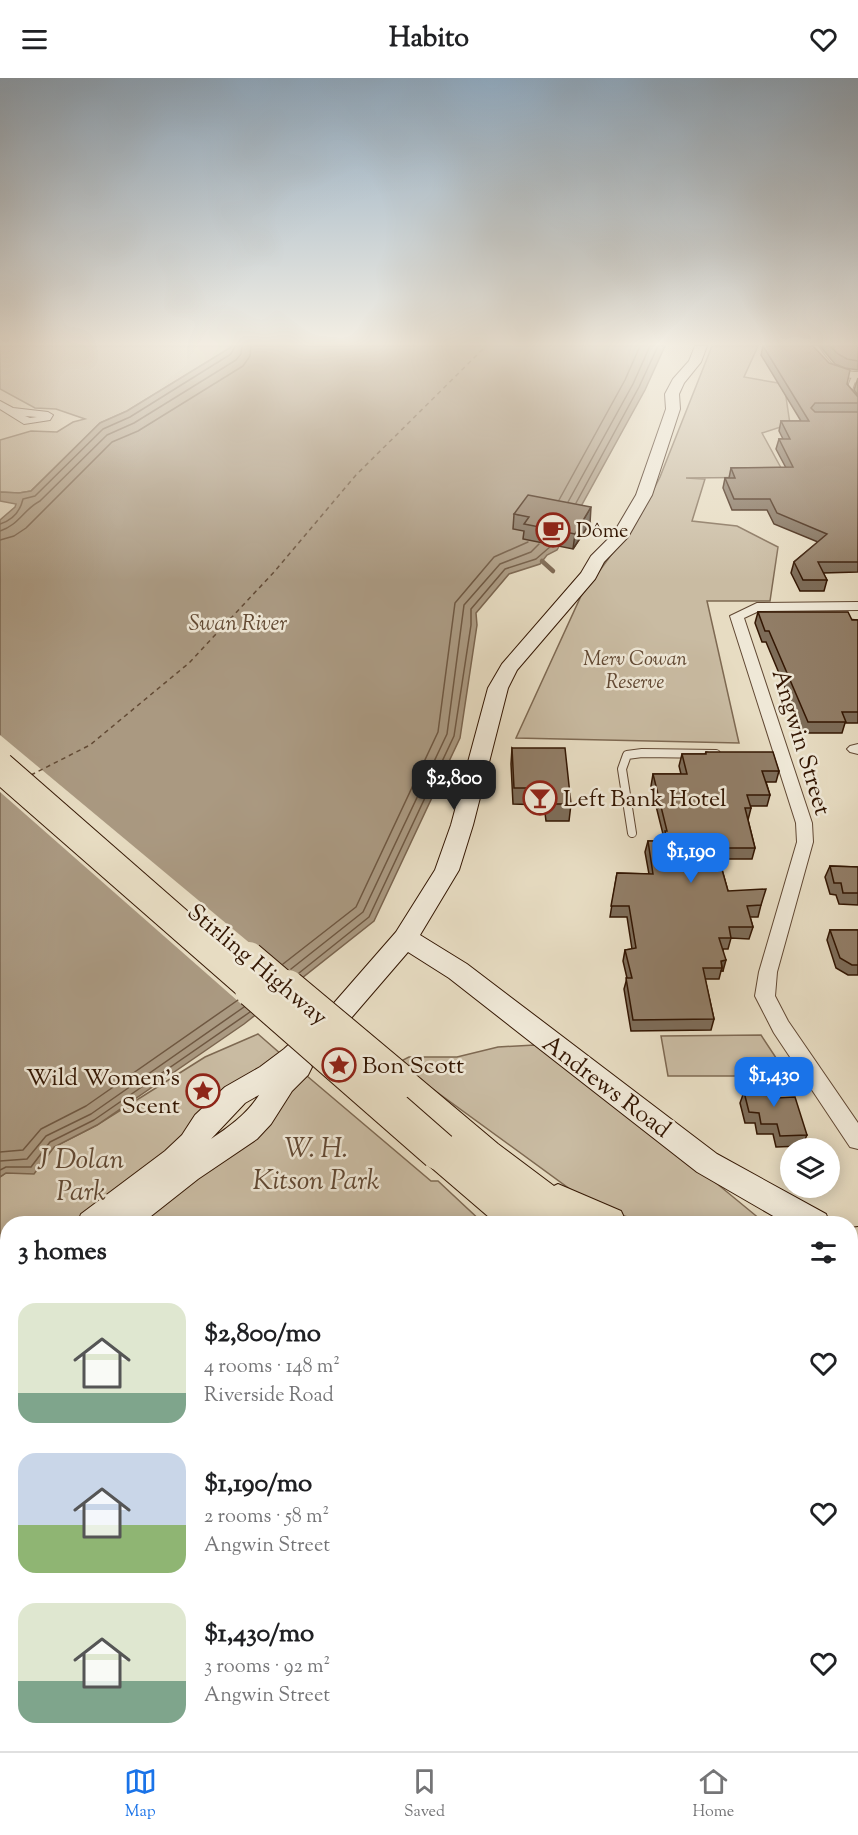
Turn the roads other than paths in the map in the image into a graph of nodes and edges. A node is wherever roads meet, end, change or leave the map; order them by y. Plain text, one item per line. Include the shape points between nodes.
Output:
1 (667, 424) edge
2 (676, 424) edge
3 (858, 606) edge
4 (0, 748) edge
5 (723, 754) edge
6 (0, 767) edge
7 (632, 833) dead end
8 (411, 942) junction
9 (858, 1140) edge
10 (449, 1142) junction
11 (526, 1215) edge
12 (102, 1216) edge
13 (128, 1216) edge
14 (591, 1216) edge
15 (800, 1216) edge

1 - 8 street via 652,475 620,537 508,668 498,688 447,870
2 - 8 street via 643,512 611,560 518,670 450,895
3 - 9 street, Angwin Street via 757,607 737,616 776,755 804,823 805,842 768,972 765,996 781,1027
4 - 10 highway, Stirling Highway, bridge
5 - 7 lane via 627,755 622,769
6 - 10 highway, Stirling Highway, bridge
8 - 12 street via 293,1057 235,1095 175,1160
8 - 13 street via 282,1083 248,1130 206,1156
8 - 15 street, Andrews Road via 458,971 707,1162
10 - 11 highway, Stirling Highway
11 - 14 highway via 573,1207

